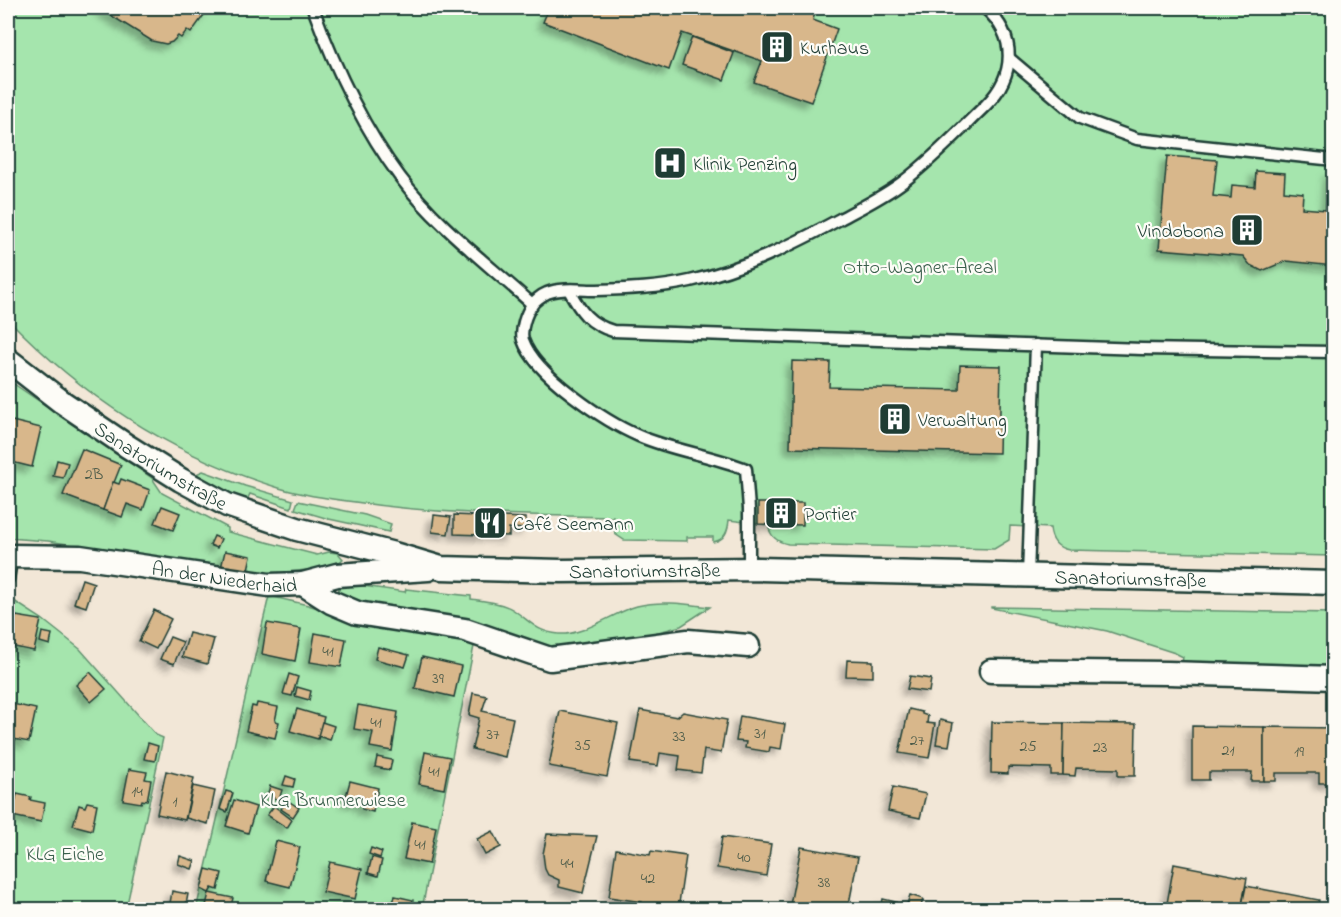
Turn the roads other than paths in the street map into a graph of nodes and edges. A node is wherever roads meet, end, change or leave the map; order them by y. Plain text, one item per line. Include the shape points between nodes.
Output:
1 (312, 8) edge
2 (985, 8) edge
3 (1010, 59) junction
4 (1334, 160) edge
5 (569, 290) junction
6 (532, 304) junction
7 (1036, 345) junction
8 (1334, 352) edge
9 (8, 360) edge
10 (10, 556) edge
11 (441, 568) junction
12 (749, 569) junction
13 (1028, 576) junction
14 (8, 579) edge
15 (1334, 583) edge
16 (303, 584) junction
17 (747, 646) dead end
18 (992, 671) dead end
19 (1334, 678) edge

1 - 6 lane via 357,112 401,178 454,236
2 - 3 lane via 1003,28
3 - 4 lane via 1080,118 1137,139
3 - 5 lane via 994,97 933,158 872,202 791,246 728,271 689,281 647,288
5 - 6 lane via 547,293
5 - 7 lane via 588,318 613,331
6 - 12 lane via 522,338 532,357 566,391 602,417 639,436 746,469
7 - 8 lane
7 - 13 lane
9 - 11 street, Sanatoriumstraße via 127,446 227,505 297,529
10 - 14 lane
10 - 16 street, An der Niederhaid via 80,557 269,585
11 - 12 street, Sanatoriumstraße
11 - 16 street, An der Niederhaid via 337,575
12 - 13 street, Sanatoriumstraße
13 - 15 street, Sanatoriumstraße
16 - 17 street via 357,613 465,630 550,659 688,641
18 - 19 street

